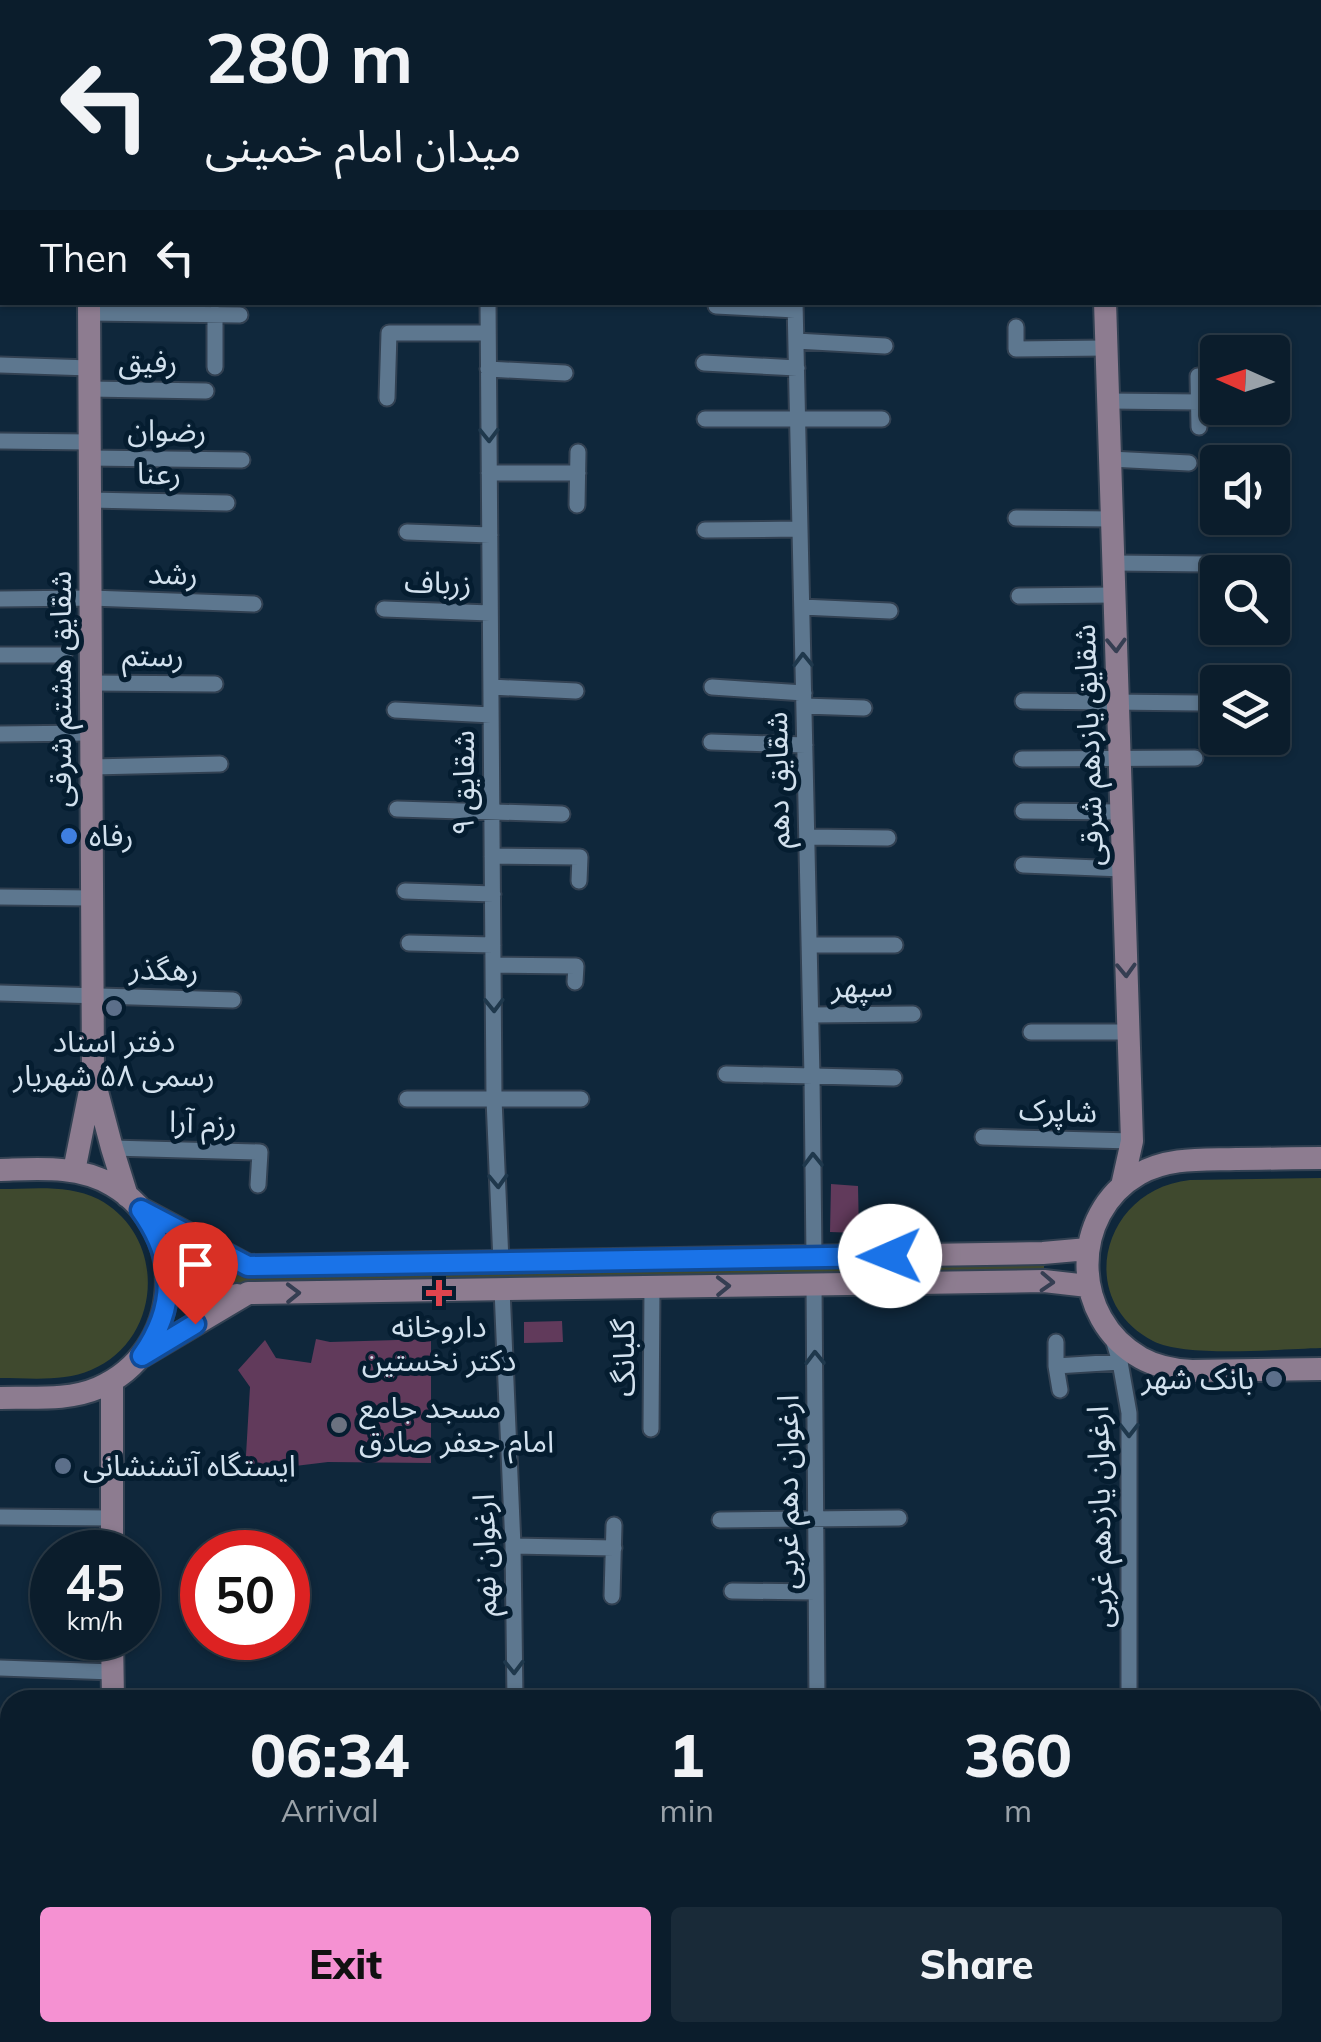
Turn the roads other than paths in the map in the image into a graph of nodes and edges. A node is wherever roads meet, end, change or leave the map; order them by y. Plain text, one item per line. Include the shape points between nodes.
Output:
1 (488, 305) edge
2 (1105, 305) edge
3 (716, 306) dead end
4 (795, 306) edge
5 (89, 308) edge
6 (215, 314) junction
7 (240, 315) dead end
8 (1016, 326) dead end
9 (488, 333) junction
10 (796, 342) junction
11 (885, 346) dead end
12 (1106, 348) junction
13 (704, 363) dead end
14 (0, 365) edge
15 (215, 367) dead end
16 (797, 368) junction
17 (488, 369) junction
18 (565, 373) dead end
19 (1198, 376) dead end
20 (90, 379) junction
21 (206, 391) dead end
22 (386, 398) dead end
23 (1108, 401) junction
24 (1199, 402) junction
25 (705, 419) dead end
26 (798, 419) junction
27 (882, 419) dead end
28 (1199, 427) dead end
29 (0, 441) edge
30 (90, 450) junction
31 (578, 452) dead end
32 (1110, 459) junction
33 (242, 460) dead end
34 (1189, 463) dead end
35 (489, 472) junction
36 (578, 473) junction
37 (90, 500) junction
38 (227, 503) dead end
39 (577, 505) dead end
40 (1016, 518) dead end
41 (1112, 519) junction
42 (800, 529) junction
43 (705, 530) dead end
44 (407, 532) dead end
45 (490, 535) junction
46 (1114, 563) junction
47 (1200, 564) edge
48 (1114, 595) junction
49 (1018, 596) dead end
50 (91, 598) junction
51 (0, 599) edge
52 (254, 604) dead end
53 (802, 607) junction
54 (384, 609) dead end
55 (890, 611) dead end
56 (490, 613) junction
57 (64, 655) dead end
58 (0, 656) edge
59 (91, 683) junction
60 (215, 684) dead end
61 (491, 687) junction
62 (712, 687) dead end
63 (576, 691) dead end
64 (804, 699) junction
65 (1023, 701) dead end
66 (1118, 702) junction
67 (1200, 704) dead end
68 (864, 708) dead end
69 (395, 710) dead end
70 (491, 715) junction
71 (92, 732) junction
72 (0, 734) edge
73 (712, 742) dead end
74 (805, 745) junction
75 (1196, 758) dead end
76 (1022, 759) dead end
77 (1120, 760) junction
78 (220, 764) dead end
79 (92, 767) junction
80 (397, 809) dead end
81 (492, 811) junction
82 (1024, 812) dead end
83 (1121, 812) junction
84 (562, 814) dead end
85 (807, 836) junction
86 (888, 838) dead end
87 (492, 856) junction
88 (1023, 865) dead end
89 (1123, 869) junction
90 (579, 882) dead end
91 (405, 891) dead end
92 (493, 894) junction
93 (0, 897) edge
94 (92, 898) junction
95 (408, 942) dead end
96 (895, 944) dead end
97 (493, 945) junction
98 (810, 945) junction
99 (493, 965) junction
100 (575, 982) dead end
101 (0, 993) edge
102 (93, 996) junction
103 (233, 1000) dead end
104 (913, 1014) dead end
105 (811, 1015) junction
106 (1031, 1032) dead end
107 (1128, 1032) junction
108 (726, 1074) dead end
109 (93, 1076) junction
110 (812, 1077) junction
111 (894, 1078) dead end
112 (407, 1099) dead end
113 (494, 1099) junction
114 (582, 1099) dead end
115 (983, 1136) dead end
116 (1132, 1141) junction
117 (112, 1148) junction
118 (1321, 1158) edge
119 (0, 1170) edge
120 (74, 1171) junction
121 (258, 1185) dead end
122 (1122, 1186) junction
123 (134, 1202) junction
124 (1088, 1249) junction
125 (814, 1257) junction
126 (501, 1262) junction
127 (248, 1266) junction
128 (814, 1284) junction
129 (1088, 1286) junction
130 (652, 1287) junction
131 (502, 1290) junction
132 (248, 1293) junction
133 (1112, 1335) junction
134 (1056, 1342) dead end
135 (142, 1356) junction
136 (1120, 1362) junction
137 (1056, 1366) junction
138 (1321, 1369) edge
139 (112, 1382) junction
140 (1060, 1390) dead end
141 (0, 1398) edge
142 (651, 1429) dead end
143 (0, 1516) edge
144 (112, 1518) junction
145 (816, 1518) junction
146 (899, 1518) dead end
147 (720, 1520) dead end
148 (614, 1525) dead end
149 (112, 1530) edge
150 (513, 1546) junction
151 (614, 1548) junction
152 (732, 1591) dead end
153 (816, 1592) junction
154 (612, 1596) dead end
155 (112, 1660) edge
156 (0, 1668) edge
157 (112, 1672) junction
158 (113, 1690) edge
159 (515, 1690) edge
160 (817, 1690) edge
161 (1129, 1690) edge

1 - 9 street, شقایق ۹
2 - 12 main road, شقایق یازدهم شرقی
3 - 4 street
4 - 10 street, شقایق دهم
5 - 6 street
5 - 20 main road, شقایق هشتم شرقی
6 - 7 street
6 - 15 street
8 - 12 street via 1016,349
9 - 17 street, شقایق ۹
9 - 22 street via 389,333
10 - 11 street
10 - 16 street, شقایق دهم
12 - 23 main road, شقایق یازدهم شرقی
13 - 16 street
14 - 20 street, رفیق
16 - 26 street, شقایق دهم
17 - 18 street
17 -> 35 street, شقایق ۹
19 - 24 street
20 - 21 street, رفیق
20 - 30 main road, شقایق هشتم شرقی
23 - 24 street
23 - 32 main road, شقایق یازدهم شرقی
24 - 28 street
25 - 26 street
26 - 27 street
26 - 42 street, شقایق دهم
29 - 30 street, رضوان
30 - 33 street, رضوان
30 - 37 main road, شقایق هشتم شرقی
31 - 36 street
32 - 34 street
32 - 41 main road, شقایق یازدهم شرقی
35 - 36 street
35 - 45 street, شقایق ۹
36 - 39 street
37 - 38 street, رعنا
37 - 50 main road, شقایق هشتم شرقی
40 - 41 street
41 - 46 main road, شقایق یازدهم شرقی
42 - 43 street
42 - 53 street, شقایق دهم
44 - 45 street
45 - 56 street, شقایق ۹
46 - 47 street
46 - 48 main road, شقایق یازدهم شرقی
48 - 49 street
48 -> 66 main road, شقایق یازدهم شرقی
50 - 51 street, رشد
50 - 52 street, رشد
50 - 59 main road, شقایق هشتم شرقی
53 - 55 street
64 -> 53 street, شقایق دهم
54 - 56 street, زرباف
56 - 61 street, شقایق ۹
57 - 58 street
59 - 60 street, رستم
59 - 71 main road, شقایق هشتم شرقی
61 - 63 street
61 - 70 street, شقایق ۹
62 - 64 street
64 - 68 street
64 - 74 street, شقایق دهم
65 - 66 street
66 - 67 street
66 - 77 main road, شقایق یازدهم شرقی
69 - 70 street
70 - 81 street, شقایق ۹
71 - 72 street
71 - 79 main road, شقایق هشتم شرقی
73 - 74 street
74 - 85 street, شقایق دهم
75 - 77 street
76 - 77 street
77 - 83 main road, شقایق یازدهم شرقی
78 - 79 street
79 - 94 main road, شقایق هشتم شرقی
80 - 81 street
81 - 84 street
81 - 87 street, شقایق ۹
82 - 83 street
83 - 89 main road, شقایق یازدهم شرقی
85 - 86 street
85 - 98 street, شقایق دهم
87 - 90 street via 580,857
87 - 92 street, شقایق ۹
88 - 89 street
89 -> 107 main road, شقایق یازدهم شرقی
91 - 92 street
92 - 97 street, شقایق ۹
93 - 94 street
94 - 102 main road, شقایق هشتم شرقی
95 - 97 street
96 - 98 street, سپهر
97 - 99 street, شقایق ۹
98 - 105 street, شقایق دهم
99 - 100 street via 576,966
99 -> 113 street, شقایق ۹
101 - 102 street, رهگذر
102 - 103 street, رهگذر
102 - 109 main road, شقایق هشتم شرقی
104 - 105 street, سپهر
105 - 110 street, شقایق دهم
106 - 107 street
107 - 116 main road, شقایق یازدهم شرقی
108 - 110 street
109 - 117 main road, شقایق هشتم شرقی
109 - 120 main road, شقایق هشتم شرقی
110 - 111 street
125 -> 110 street, شقایق دهم
112 - 113 street
113 - 114 street
113 -> 126 street, شقایق ۹
115 - 116 street, شاپرک
116 - 122 main road, شقایق یازدهم شرقی
117 - 121 street, رزم آرا via 260,1152
117 - 123 main road, شقایق هشتم شرقی
118 - 122 main road via 1172,1162
119 - 120 main road
120 - 123 main road via 111,1184
122 - 124 main road via 1100,1214
123 - 127 main road
123 - 135 main road, شقایق هشتم شرقی via 161,1244 168,1282 162,1322
124 - 125 main road
124 - 129 main road
125 - 126 main road
126 - 127 main road
127 - 132 main road via 206,1260 193,1282 205,1298
128 -> 129 main road
130 -> 128 main road
145 -> 128 street, ارغوان دهم غربی
129 - 133 main road
130 - 131 main road
130 - 142 street, گلبانگ
132 -> 131 main road
131 - 150 street, ارغوان نهم
132 - 135 main road
133 - 136 street, ارغوان یازدهم غربی
133 - 138 main road via 1140,1358 1175,1370
134 - 137 street
135 - 139 main road
136 - 137 street
136 -> 161 street, ارغوان یازدهم غربی via 1130,1413
137 - 140 street
139 - 141 main road via 75,1395
139 - 144 main road
143 - 144 street
144 - 149 main road
145 - 146 street
145 - 147 street
145 - 153 street, ارغوان دهم غربی
148 - 151 street
150 - 151 street
150 -> 159 street, ارغوان نهم
151 - 154 street
152 - 153 street
153 - 160 street, ارغوان دهم غربی
155 - 157 main road
156 - 157 street
157 - 158 main road

